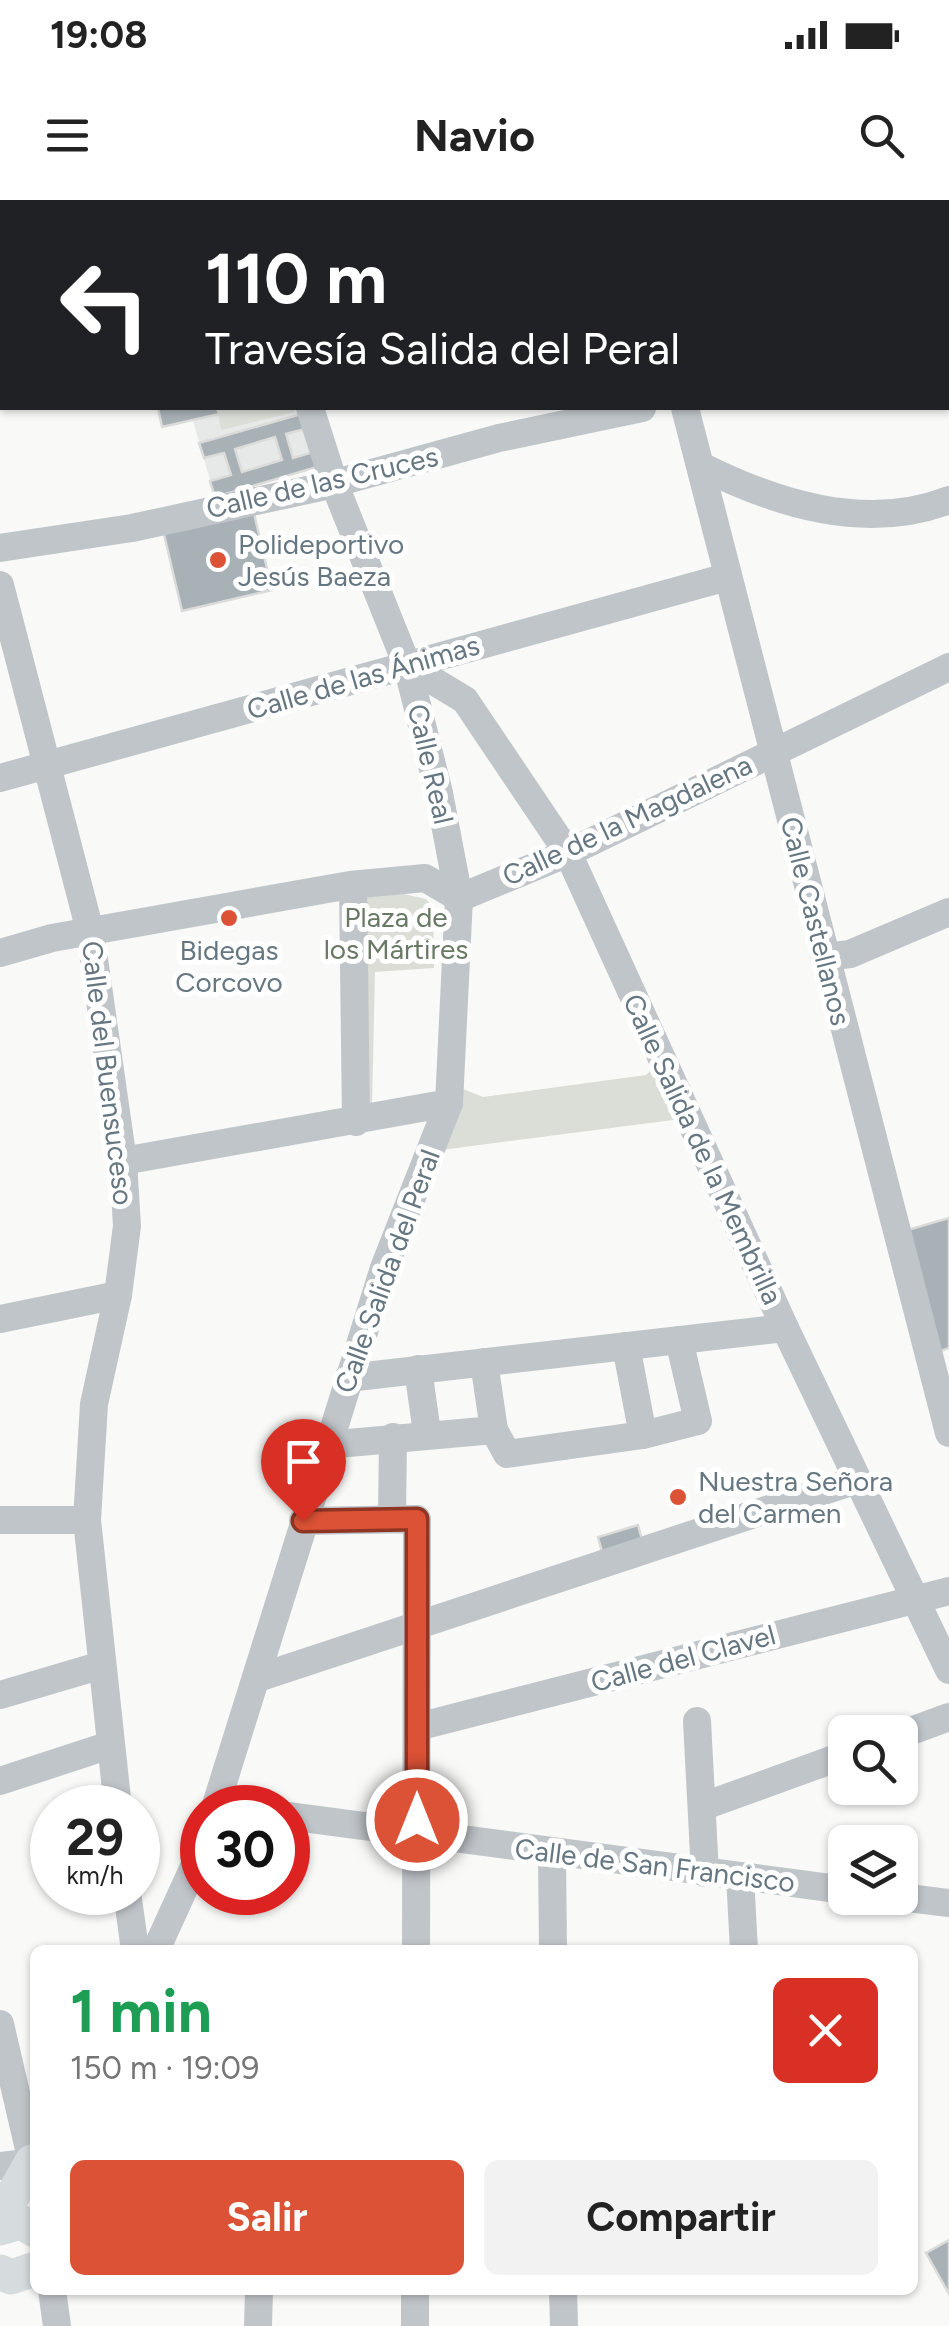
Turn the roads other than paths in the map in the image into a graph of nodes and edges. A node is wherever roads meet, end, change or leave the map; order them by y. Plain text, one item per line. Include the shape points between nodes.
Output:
1 (311, 410) edge
2 (632, 410) edge
3 (685, 410) edge
4 (701, 466) junction
5 (334, 483) junction
6 (949, 500) edge
7 (0, 548) edge
8 (727, 577) junction
9 (0, 585) edge
10 (407, 665) junction
11 (949, 668) edge
12 (773, 752) junction
13 (49, 765) junction
14 (0, 778) edge
15 (568, 852) junction
16 (353, 885) junction
17 (460, 898) junction
18 (949, 912) edge
19 (90, 931) junction
20 (0, 953) edge
21 (824, 956) junction
22 (449, 1103) junction
23 (356, 1122) junction
24 (123, 1160) junction
25 (118, 1295) junction
26 (0, 1319) edge
27 (785, 1328) junction
28 (679, 1340) junction
29 (626, 1346) junction
30 (939, 1352) edge
31 (484, 1362) junction
32 (418, 1369) junction
33 (348, 1378) junction
34 (494, 1430) junction
35 (426, 1433) junction
36 (949, 1433) edge
37 (643, 1435) junction
38 (393, 1437) junction
39 (326, 1446) junction
40 (857, 1480) junction
41 (405, 1519) junction
42 (0, 1520) edge
43 (87, 1520) junction
44 (303, 1521) junction
45 (949, 1590) edge
46 (914, 1598) junction
47 (417, 1622) junction
48 (102, 1664) junction
49 (949, 1670) edge
50 (258, 1678) junction
51 (0, 1695) edge
52 (949, 1717) edge
53 (697, 1721) dead end
54 (417, 1727) junction
55 (918, 1728) edge
56 (110, 1744) junction
57 (828, 1761) edge
58 (0, 1781) edge
59 (115, 1785) edge
60 (223, 1785) edge
61 (704, 1806) junction
62 (310, 1819) edge
63 (417, 1832) junction
64 (552, 1852) junction
65 (705, 1873) junction
66 (740, 1876) junction
67 (828, 1888) edge
68 (180, 1897) edge
69 (918, 1899) edge
70 (949, 1903) edge
71 (131, 1915) edge
72 (135, 1945) edge
73 (158, 1945) edge
74 (416, 1945) edge
75 (553, 1945) edge
76 (744, 1945) edge
77 (0, 2024) edge
78 (27, 2166) edge
79 (0, 2219) edge
80 (30, 2227) edge
81 (259, 2295) edge
82 (415, 2295) edge
83 (564, 2295) edge
84 (258, 2326) edge
85 (415, 2326) edge
86 (564, 2326) edge

1 - 5 street, Calle Real
2 - 5 street, Calle de las Cruces
3 - 4 street, Calle Castellanos
4 - 6 street via 795,504 835,512 892,514
4 - 8 street, Calle Castellanos
5 - 7 street, Calle de las Cruces via 132,528
5 - 10 street, Calle Real
8 - 10 street, Calle de las Ánimas
8 - 12 street, Calle Castellanos
9 - 13 street, Calle del Buensuceso
10 - 13 street, Calle de las Ánimas
10 - 15 street, Calle Salida de la Membrilla via 466,700
10 - 17 street, Calle Real
11 - 12 street, Calle de la Magdalena
12 - 15 street, Calle de la Magdalena
12 - 21 street, Calle Castellanos
13 - 14 street, Calle de las Ánimas
13 - 19 street, Calle del Buensuceso
15 - 17 street, Calle de la Magdalena
15 - 27 street, Calle Salida de la Membrilla
16 - 17 street via 424,878
16 - 19 street
16 - 23 street
17 - 22 street, Calle Salida del Peral
18 - 21 street via 850,954
19 - 20 street
19 - 24 street, Calle del Buensuceso
21 - 30 street, Calle Castellanos
22 - 23 street
22 - 33 street, Calle Salida del Peral
23 - 24 street
24 - 25 street, Calle del Buensuceso via 127,1226
25 - 26 street
25 - 43 street, Calle del Buensuceso via 94,1404
27 - 28 street
27 - 40 street, Calle Salida de la Membrilla
28 - 29 street
28 - 37 street via 698,1421
29 - 31 street
29 - 37 street
30 - 36 street, Calle Castellanos
31 - 32 street
31 - 34 street
32 - 33 street
32 - 35 street
33 - 39 street, Calle Salida del Peral
34 - 35 street
34 - 37 street via 507,1454
35 - 38 street
38 - 39 street
38 - 41 street
39 - 44 street, Calle Salida del Peral
40 - 46 street, Calle Salida de la Membrilla
40 - 47 street
41 - 44 street
41 - 47 street
42 - 43 street
43 - 48 street, Calle del Buensuceso
44 - 50 street, Calle Salida del Peral
45 - 46 street, Calle del Clavel
46 - 49 street, Calle Salida de la Membrilla
46 - 54 street, Calle del Clavel
47 - 50 street
47 - 54 street
48 - 51 street
48 - 56 street, Calle del Buensuceso
50 - 60 street, Calle Salida del Peral
52 - 55 street
53 - 61 street
54 - 63 street
56 - 58 street
56 - 59 street, Calle del Buensuceso
57 - 61 street
61 - 65 street
62 - 63 street, Calle de San Francisco
63 - 64 street, Calle de San Francisco
63 - 74 street
64 - 65 street, Calle de San Francisco
64 - 75 street
65 - 66 street, Calle de San Francisco
66 - 67 street, Calle de San Francisco
66 - 76 street
68 - 73 street
69 - 70 street
71 - 72 street
77 - 78 street
78 - 79 main road
79 - 80 main road
81 - 84 street
82 - 85 street
83 - 86 street

